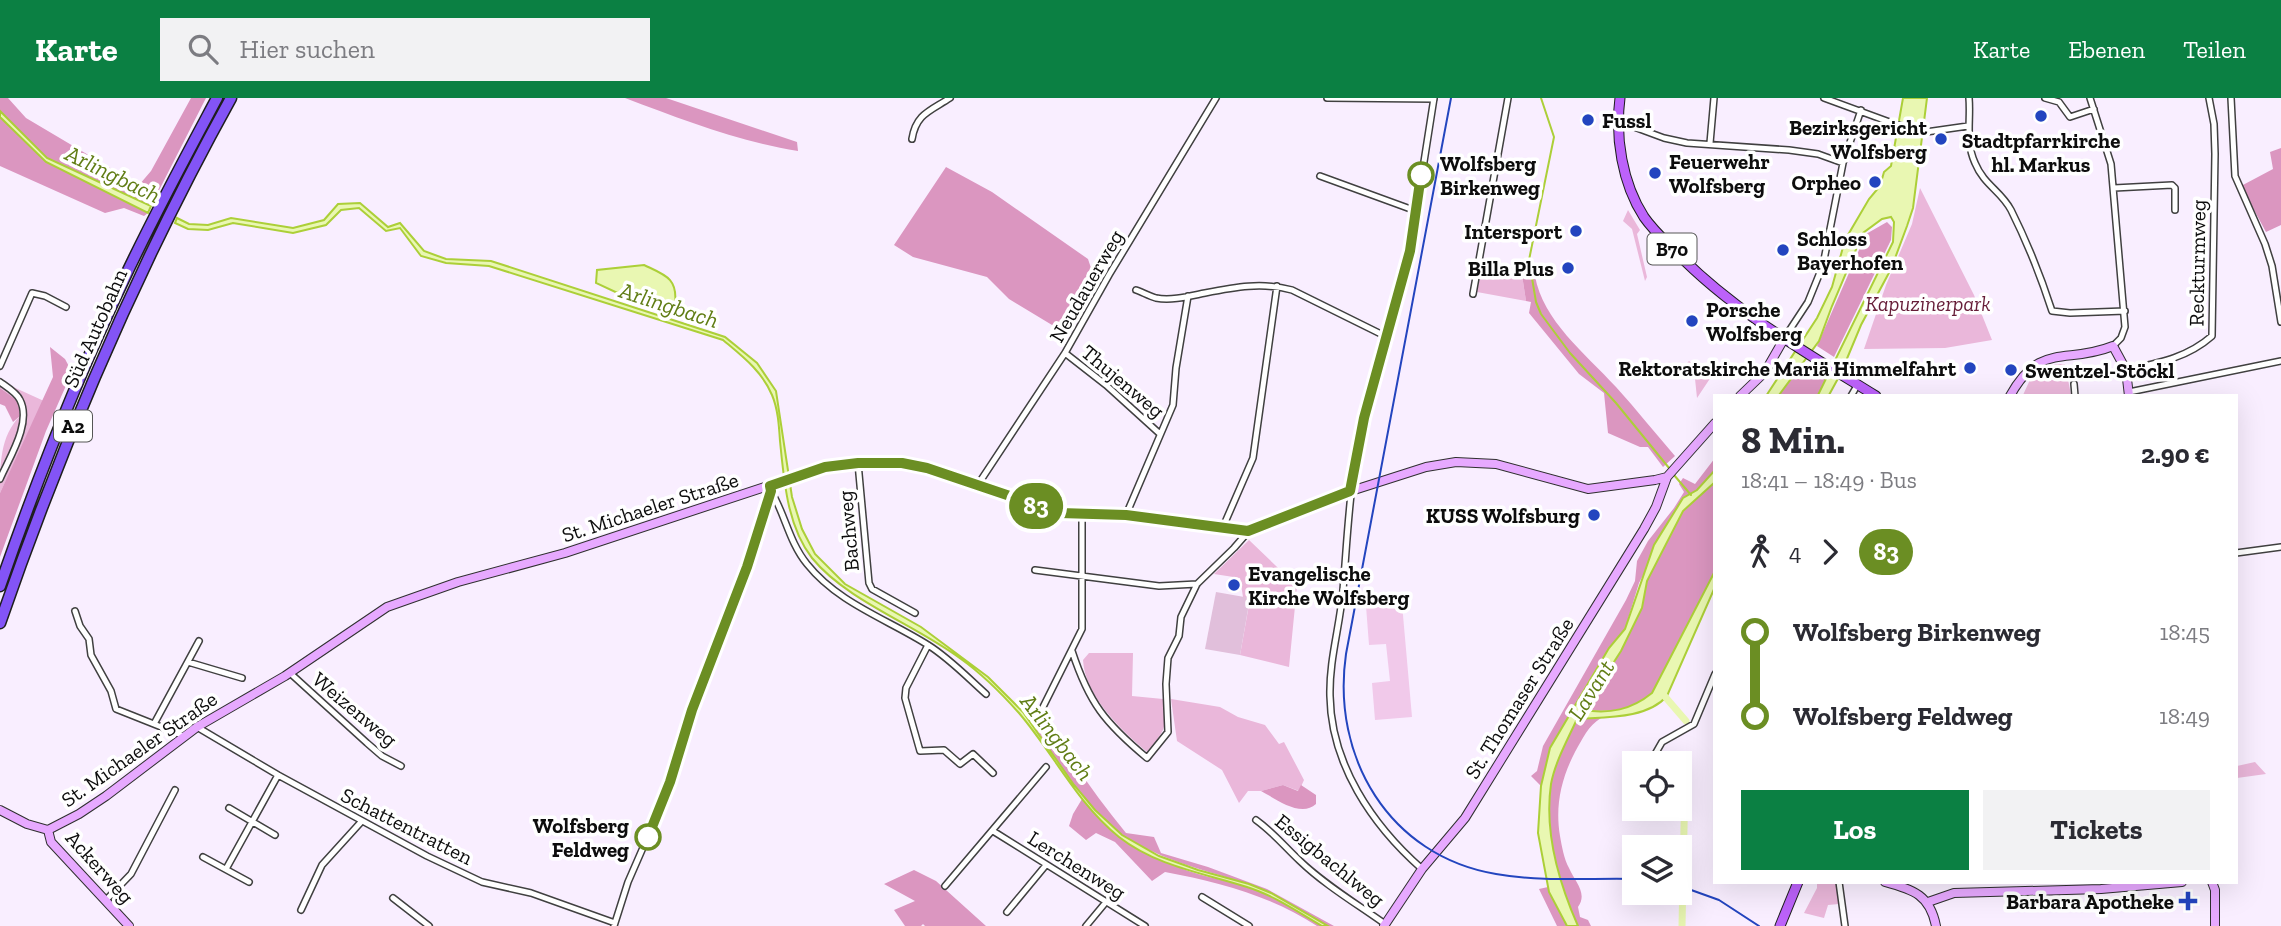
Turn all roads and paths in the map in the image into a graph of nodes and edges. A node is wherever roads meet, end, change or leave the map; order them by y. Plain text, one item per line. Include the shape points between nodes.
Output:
1 (217, 98) edge
2 (231, 98) edge
3 (950, 98) edge
4 (1216, 98) edge
5 (1327, 98) edge
6 (1508, 98) edge
7 (1620, 98) edge
8 (1714, 98) edge
9 (1825, 98) edge
10 (1854, 98) edge
11 (1969, 98) edge
12 (2045, 98) edge
13 (2090, 98) edge
14 (2209, 98) edge
15 (2231, 98) edge
16 (1434, 99) edge
17 (1852, 106) junction
18 (2094, 109) junction
19 (1861, 110) junction
20 (1618, 121) junction
21 (1968, 126) junction
22 (912, 139) dead end
23 (1710, 143) junction
24 (1843, 163) junction
25 (1320, 176) dead end
26 (2114, 188) junction
27 (2175, 210) dead end
28 (1416, 211) junction
29 (1277, 286) junction
30 (1136, 290) dead end
31 (1472, 294) dead end
32 (1188, 296) junction
33 (66, 307) dead end
34 (2124, 311) junction
35 (2281, 321) edge
36 (1387, 337) junction
37 (1789, 340) junction
38 (2113, 346) junction
39 (1065, 353) junction
40 (2281, 361) edge
41 (0, 366) edge
42 (2126, 370) junction
43 (0, 382) edge
44 (1858, 384) junction
45 (2074, 384) dead end
46 (1742, 394) edge
47 (1851, 394) edge
48 (1873, 394) edge
49 (2011, 394) edge
50 (2075, 394) edge
51 (2129, 394) edge
52 (1713, 425) edge
53 (1160, 433) junction
54 (858, 463) junction
55 (1667, 477) junction
56 (0, 479) edge
57 (977, 486) junction
58 (773, 487) junction
59 (1350, 491) junction
60 (1082, 515) junction
61 (1126, 515) junction
62 (1223, 527) junction
63 (1248, 531) junction
64 (2281, 547) edge
65 (2238, 553) edge
66 (1035, 570) dead end
67 (1082, 576) junction
68 (1198, 584) junction
69 (0, 586) edge
70 (75, 611) dead end
71 (915, 613) dead end
72 (0, 623) edge
73 (200, 640) dead end
74 (928, 645) junction
75 (1072, 651) junction
76 (188, 662) junction
77 (290, 673) junction
78 (242, 678) dead end
79 (1713, 687) edge
80 (986, 694) dead end
81 (1043, 707) dead end
82 (154, 724) junction
83 (197, 727) junction
84 (184, 736) junction
85 (1657, 751) edge
86 (401, 766) dead end
87 (1046, 767) dead end
88 (993, 773) dead end
89 (278, 775) junction
90 (175, 790) dead end
91 (229, 808) dead end
92 (0, 810) edge
93 (1256, 820) dead end
94 (252, 821) junction
95 (360, 822) junction
96 (48, 830) junction
97 (993, 831) junction
98 (275, 835) dead end
99 (203, 857) dead end
100 (1046, 865) junction
101 (226, 869) junction
102 (1422, 869) junction
103 (249, 882) dead end
104 (1797, 884) edge
105 (1839, 884) edge
106 (1892, 884) edge
107 (2159, 884) edge
108 (2213, 884) edge
109 (945, 886) dead end
110 (393, 898) dead end
111 (1202, 898) dead end
112 (106, 900) junction
113 (1106, 902) junction
114 (1928, 902) junction
115 (302, 910) dead end
116 (1007, 912) dead end
117 (615, 925) edge
118 (1384, 925) edge
119 (129, 926) edge
120 (429, 926) edge
121 (1086, 926) edge
122 (1145, 926) edge
123 (1249, 926) edge
124 (1780, 926) edge
125 (1845, 926) edge
126 (1937, 926) edge
127 (2215, 926) edge

1 - 69 highway, Süd Autobahn / A2 via 148,229 86,362
2 - 72 highway, Süd Autobahn / A2 via 159,234 97,368 38,512
3 - 22 street via 920,117
4 - 39 street, Neudauerweg
5 - 16 street
6 - 31 street
7 - 20 main road, B70
8 - 23 street
9 - 17 street
10 - 17 street
11 - 21 street
12 - 18 street via 2059,103 2070,117
13 - 18 street
14 - 42 street, Reckturmweg via 2215,154 2212,336 2198,349 2173,359
15 - 35 street via 2235,176 2268,255
16 - 28 street
17 - 19 street
18 - 26 street
19 - 21 street via 1926,132
19 - 24 street
20 - 23 street via 1664,138
20 - 37 main road, B70 via 1628,183 1644,218 1699,276
21 - 34 street via 1974,161 1983,179 2010,209 2052,311
23 - 24 street via 1818,154
24 - 37 street via 1823,265
25 - 28 street
26 - 27 street via 2172,185
26 - 34 street
28 - 36 street
29 - 32 street
29 - 36 street
29 - 62 street via 1254,458
30 - 32 street via 1156,298
32 - 53 street via 1173,405
33 - 41 street via 32,293
34 - 38 street via 2124,332
36 - 59 street
37 - 44 main road, B70
37 - 46 main road
38 - 42 main road
38 - 49 main road via 2040,362 2025,372
39 - 53 street, Thujenweg
39 - 57 street, Neudauerweg
40 - 51 street
42 - 51 main road
43 - 56 street via 19,397 24,410
44 - 47 street
44 - 48 main road, B70
45 - 50 street
52 - 55 main road
53 - 61 street
54 - 57 main road, St. Michaeler Straße via 902,463
54 - 58 main road, St. Michaeler Straße via 825,467
54 - 71 street, Bachweg via 869,583
55 - 59 main road via 1588,489 1496,464 1456,462
55 - 102 main road, St. Thomaser Straße via 1644,529 1465,818
57 - 60 main road, St. Michaeler Straße via 1042,509
58 - 74 street via 791,538 806,563 832,590
58 - 77 main road, St. Michaeler Straße via 387,607
58 - 117 street
59 - 63 main road
59 - 102 street via 1343,592 1332,663 1332,723 1359,795 1380,827
60 - 61 main road, St. Michaeler Straße
60 - 67 street
61 - 62 main road, St. Michaeler Straße
62 - 63 main road, St. Michaeler Straße
63 - 68 street
64 - 65 street
66 - 67 street
67 - 68 street via 1158,586
67 - 75 street via 1082,629
68 - 75 street via 1181,617 1179,636 1168,659 1168,732 1147,758 1117,734 1095,705
70 - 82 street via 116,709
73 - 76 street
74 - 80 street
74 - 88 street via 905,698 920,751 944,750 960,764 973,754
75 - 81 street
76 - 78 street
76 - 82 street
77 - 83 main road, St. Michaeler Straße
77 - 86 street, Weizenweg via 374,750
79 - 85 street via 1694,724 1662,742
82 - 84 street
83 - 84 main road, St. Michaeler Straße
83 - 89 street, Schattentratten
84 - 96 main road, St. Michaeler Straße via 106,796
87 - 97 street, Lerchenweg
89 - 94 street
89 - 95 street, Schattentratten
90 - 112 street via 131,874
91 - 94 street
92 - 96 main road, St. Michaeler Straße
93 - 118 street, Essigbachlweg via 1323,880
94 - 98 street
94 - 101 street
95 - 115 street via 323,865
95 - 117 street, Schattentratten via 482,882 531,893
96 - 112 main road, Ackerweg via 51,842
97 - 100 street, Lerchenweg
97 - 109 street, Lerchenweg
99 - 101 street
100 - 113 street, Lerchenweg
100 - 116 street
101 - 103 street
102 - 118 main road, St. Thomaser Straße
104 - 124 main road
105 - 125 street
106 - 114 main road via 1910,889
107 - 114 main road via 1954,893
108 - 127 main road
110 - 120 street
111 - 123 street
112 - 119 main road, Ackerweg
113 - 121 street
113 - 122 street, Lerchenweg
114 - 126 main road

